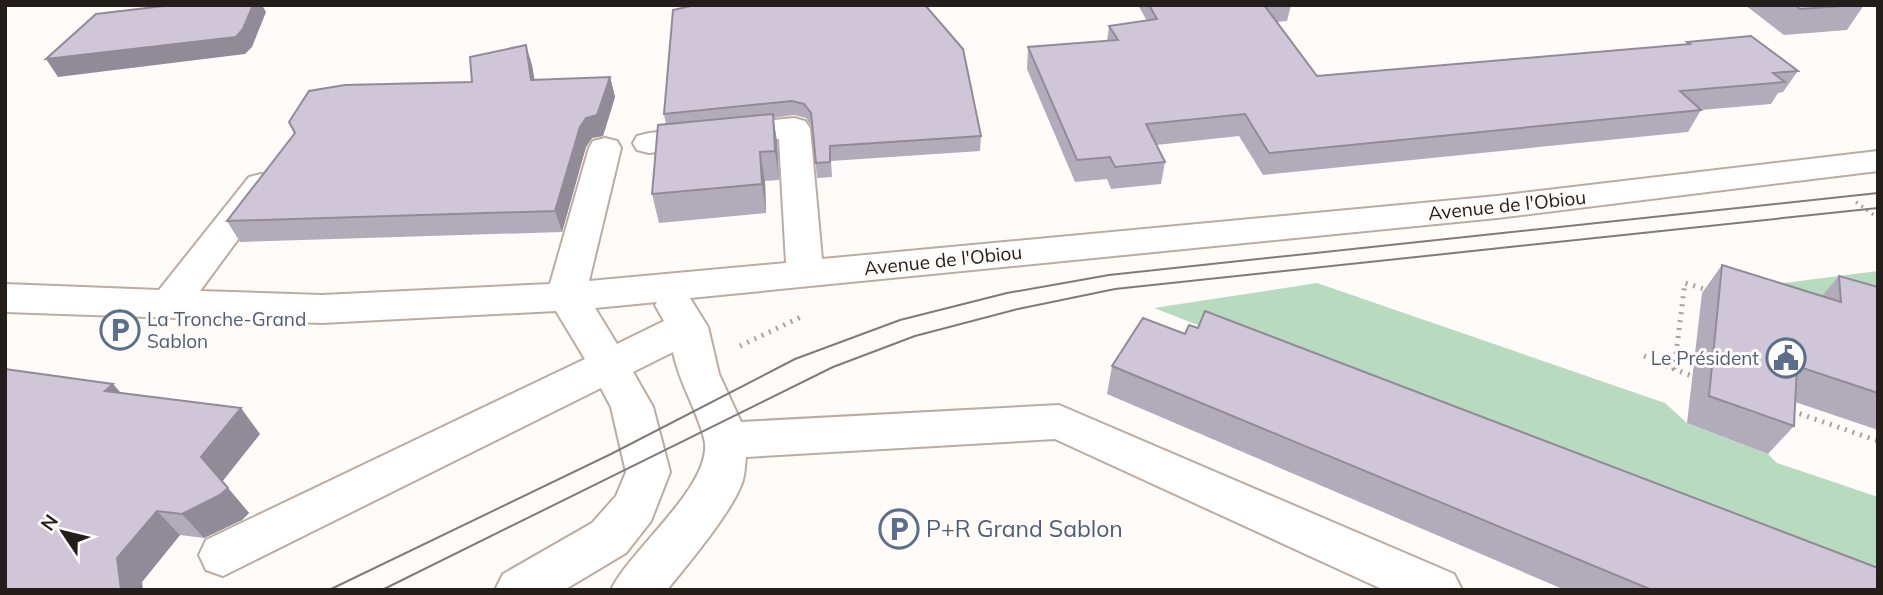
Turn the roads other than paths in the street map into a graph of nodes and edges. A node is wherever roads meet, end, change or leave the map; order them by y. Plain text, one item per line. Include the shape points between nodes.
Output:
1 (649, 143) dead end
2 (605, 148) dead end
3 (279, 162) edge
4 (1874, 165) edge
5 (804, 274) junction
6 (664, 288) junction
7 (566, 297) junction
8 (5, 298) edge
9 (168, 305) junction
10 (688, 327) junction
11 (608, 365) junction
12 (727, 440) junction
13 (648, 472) junction
14 (676, 543) junction
15 (223, 555) dead end
16 (520, 590) edge
17 (636, 590) edge
18 (1437, 590) edge

1 - 5 street via 794,128
2 - 7 street
3 - 9 street
4 - 5 street, Avenue de l'Obiou via 1497,207
5 - 6 street, Avenue de l'Obiou
6 - 7 street, Avenue de l'Obiou
6 - 10 street
7 - 9 street, Avenue de l'Obiou via 322,309
7 - 11 street
8 - 9 street, Avenue de l'Obiou
10 - 11 street
10 - 12 street via 698,374
11 - 13 street via 632,407
11 - 15 street
12 - 14 street via 720,482
12 - 18 street via 1059,422
13 - 14 street via 672,512
13 - 16 street via 635,507 609,538
14 - 17 street

